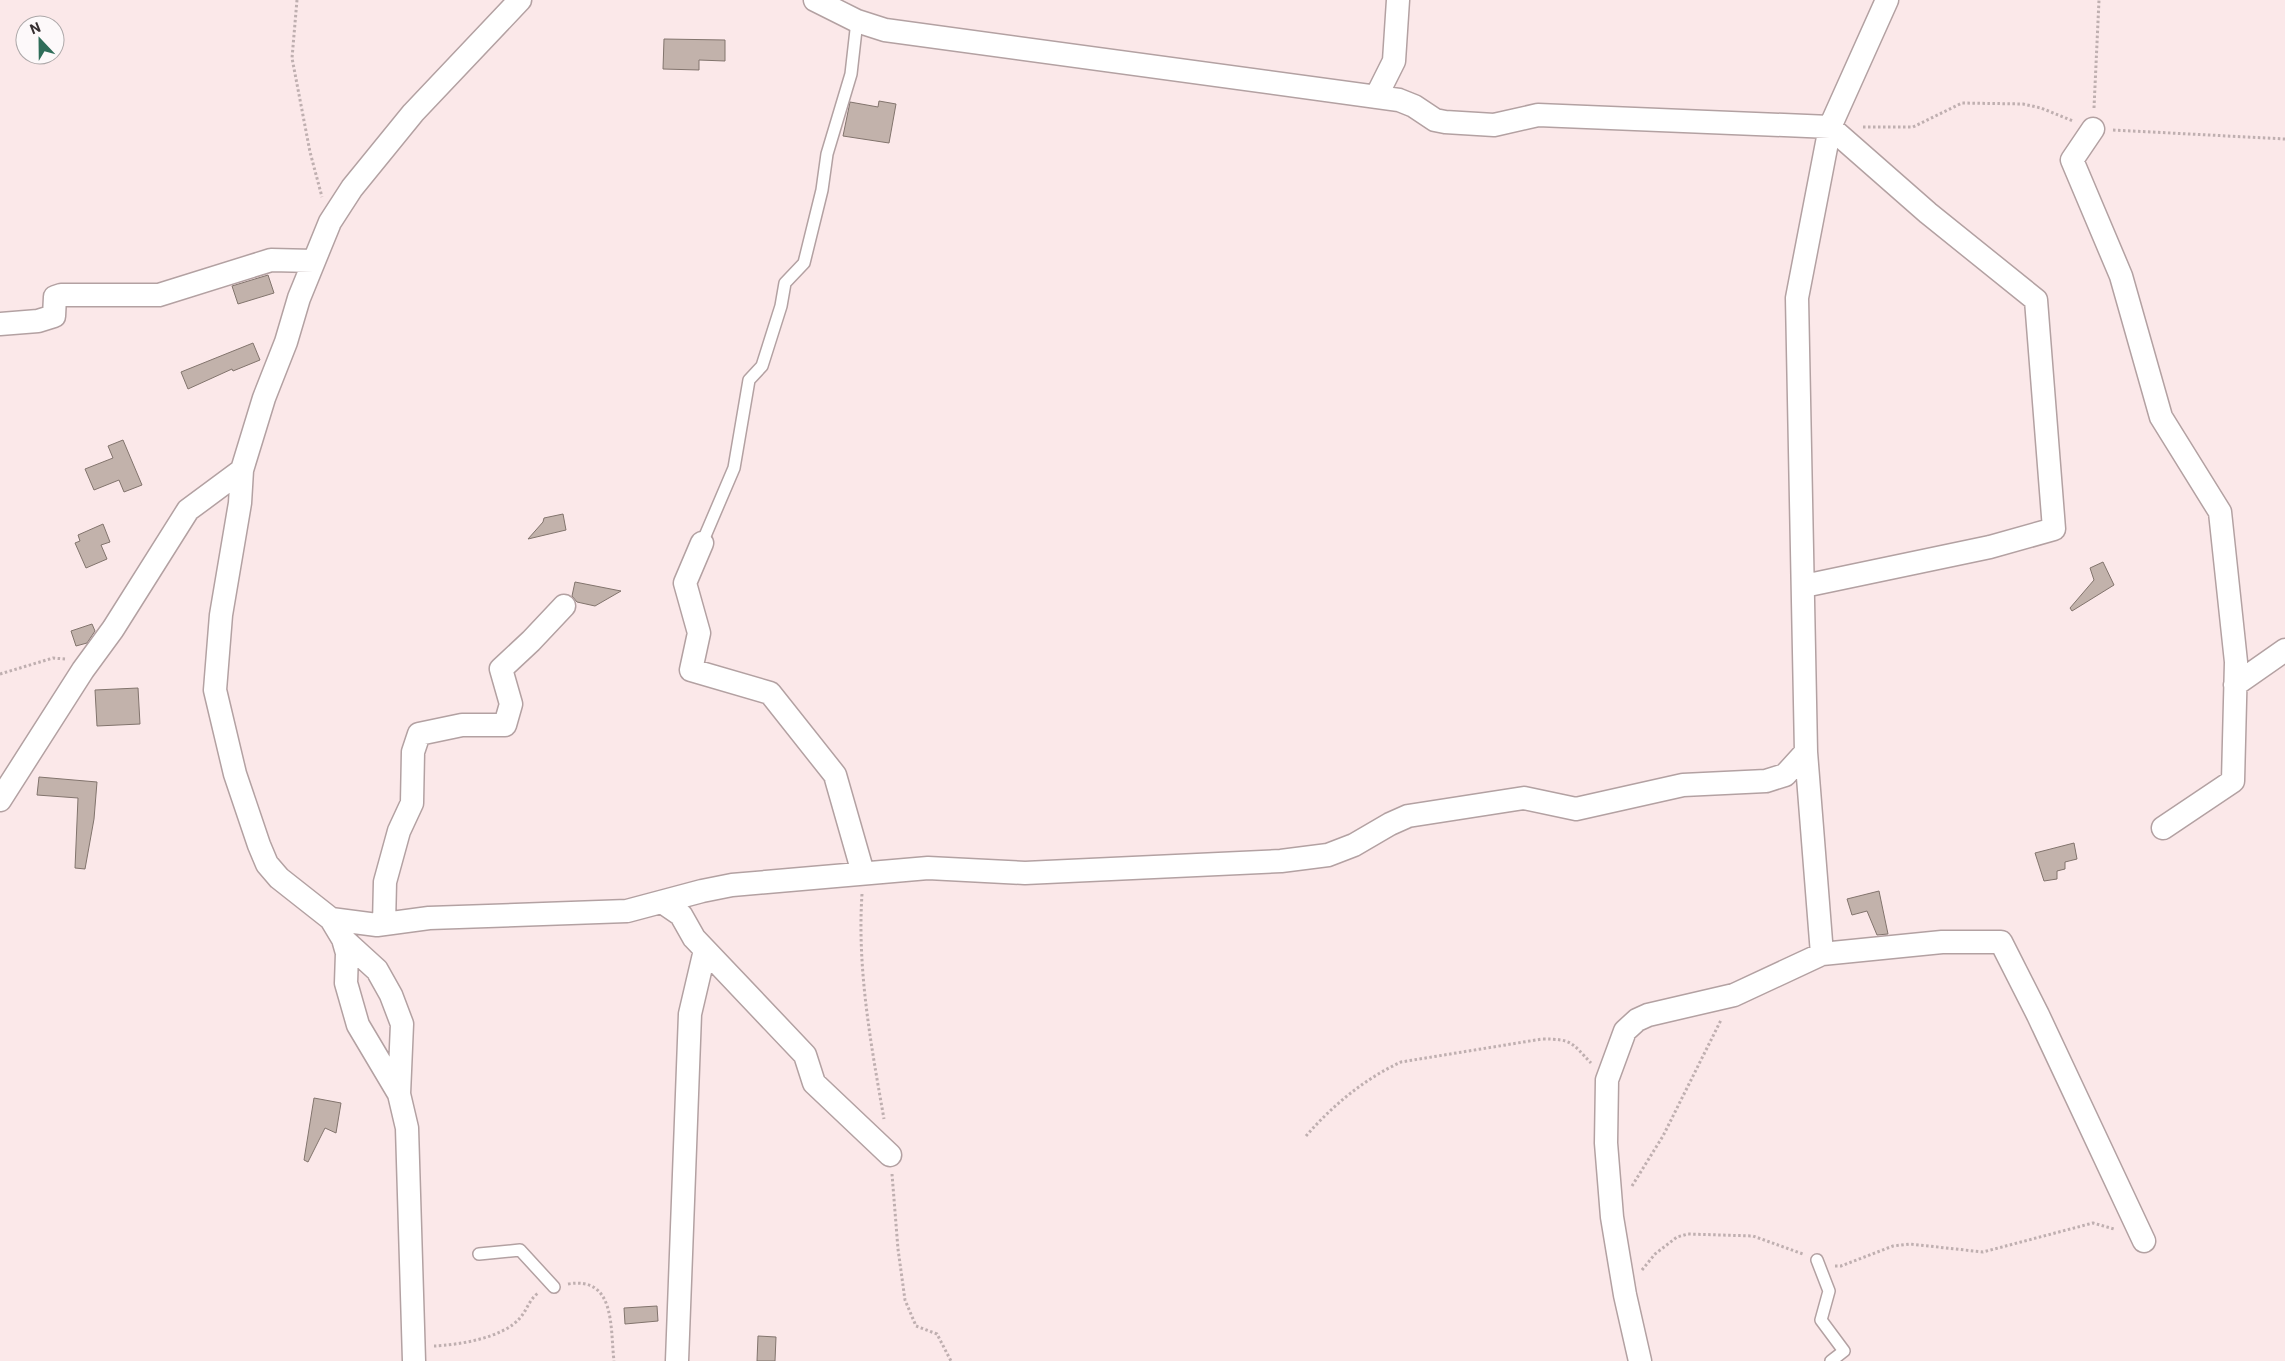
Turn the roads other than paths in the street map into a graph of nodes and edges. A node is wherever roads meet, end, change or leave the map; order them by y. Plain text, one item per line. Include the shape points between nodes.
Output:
1 (520, 0) edge
2 (815, 0) edge
3 (1398, 0) edge
4 (1887, 0) edge
5 (857, 21) junction
6 (1376, 97) junction
7 (1830, 127) junction
8 (2093, 129) road end
9 (314, 261) junction
10 (0, 324) edge
11 (242, 470) junction
12 (702, 543) joint
13 (1804, 586) junction
14 (564, 606) dead end
15 (2285, 650) edge
16 (2235, 685) junction
17 (1806, 752) junction
18 (0, 800) edge
19 (2163, 828) dead end
20 (863, 874) junction
21 (662, 902) junction
22 (331, 919) junction
23 (384, 924) junction
24 (343, 939) junction
25 (705, 950) junction
26 (1822, 954) junction
27 (399, 1094) junction
28 (890, 1155) dead end
29 (2144, 1241) road end
30 (479, 1254) dead end
31 (1817, 1260) road end
32 (554, 1287) road end
33 (414, 1354) edge
34 (677, 1361) edge
35 (1640, 1361) edge
36 (1831, 1361) edge

1 - 9 street via 413,114 352,188 330,222
2 - 5 street
3 - 6 street via 1394,61
4 - 7 street
5 - 6 street via 885,30
5 - 12 lane via 851,74 827,154 817,215 804,263 785,283 762,366 749,380 734,468
6 - 7 street via 1406,102 1435,120 1482,125 1538,115
7 - 13 street via 1797,298
7 - 13 street via 1928,213 2036,300 2054,529 1990,547
8 - 16 street via 2072,160 2122,276 2160,417 2220,512 2236,662
9 - 10 street via 271,260 159,295 61,294 55,297 54,316
9 - 11 street via 298,298
11 - 18 street via 188,510
11 - 22 street via 240,502 221,616 215,690 236,774 267,864 279,878
12 - 20 street via 685,584 698,633 691,670 770,693 835,775
13 - 17 street
14 - 23 street via 501,669 512,704 505,725 462,725 419,734 412,752 412,803 399,830 385,882
15 - 16 street
16 - 19 street via 2233,781
17 - 20 street via 1785,775 1766,781 1683,786 1576,809 1524,798 1408,816 1328,855 1281,861 1025,873 928,868
17 - 26 street
20 - 21 street via 732,885
21 - 23 street via 627,911 429,918
21 - 25 street via 681,915
22 - 23 street
22 - 24 street
24 - 27 street via 347,952 346,983 358,1025
24 - 27 street via 377,970 392,995 402,1024
25 - 28 street via 805,1055 814,1083
25 - 34 street via 690,1014
26 - 29 street via 1942,942 2000,942 2038,1015
26 - 35 street via 1734,995 1637,1020 1626,1031 1607,1080 1606,1143 1612,1217
27 - 33 street via 406,1128
30 - 32 lane via 520,1250
31 - 36 lane via 1829,1291 1821,1320 1844,1351

